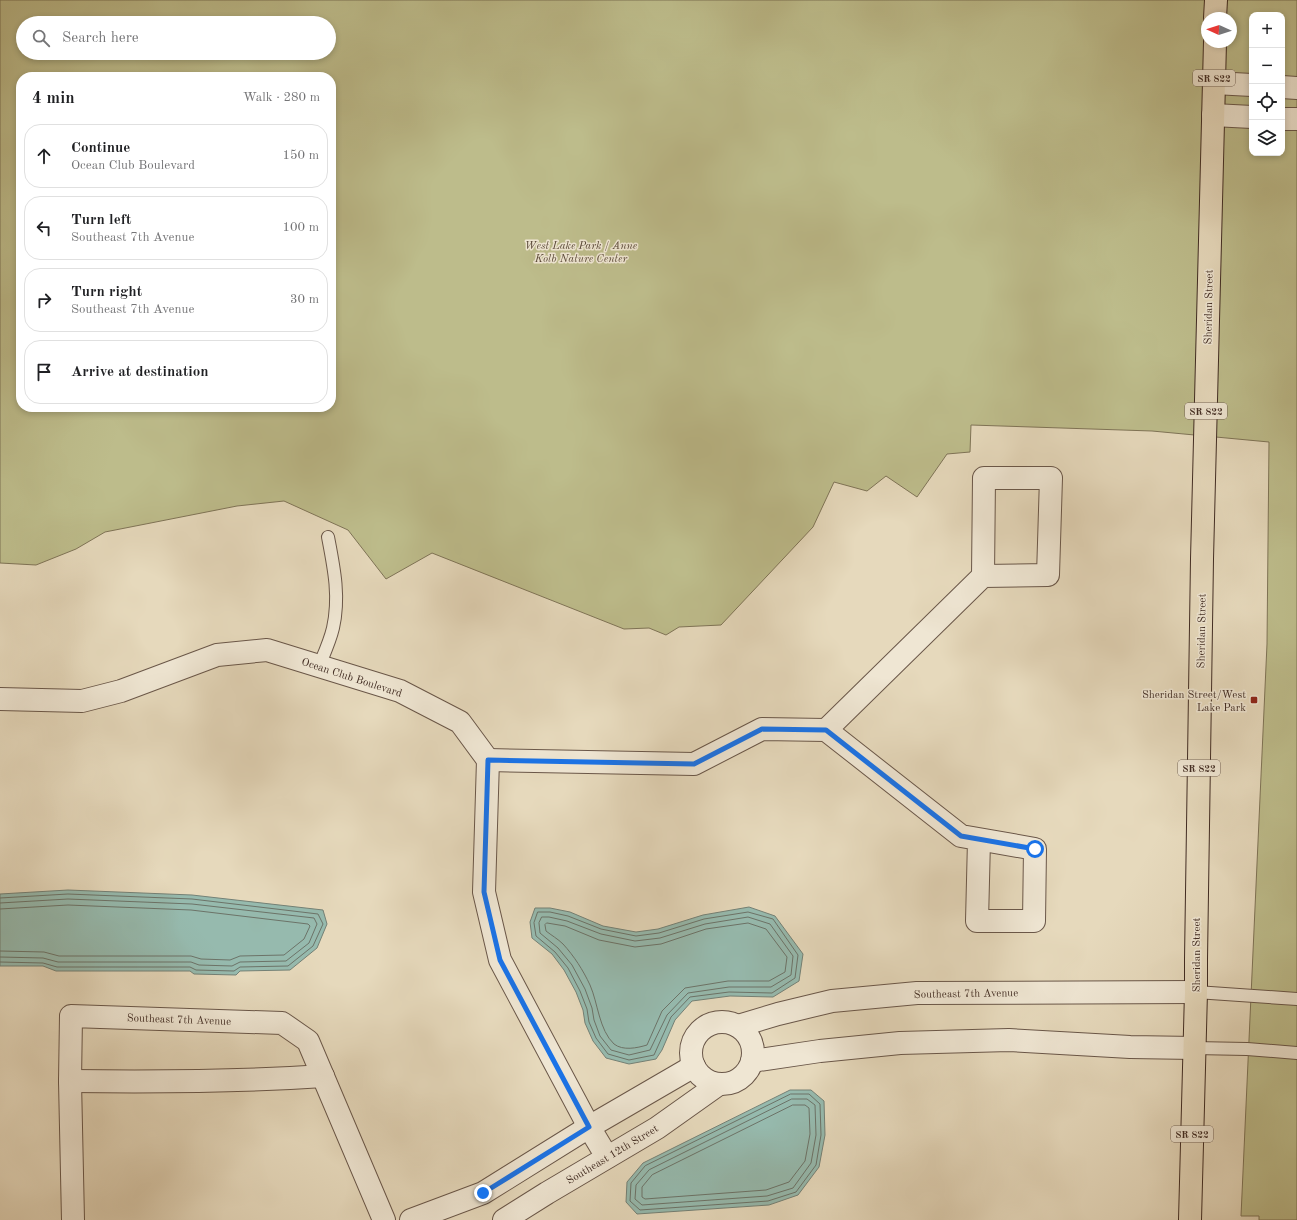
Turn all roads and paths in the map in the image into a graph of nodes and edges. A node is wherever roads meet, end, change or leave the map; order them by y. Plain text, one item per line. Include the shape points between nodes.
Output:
1 (1216, 0) edge
2 (1215, 12) edge
3 (1215, 48) edge
4 (1214, 83) junction
5 (1249, 85) edge
6 (1285, 87) edge
7 (1297, 88) edge
8 (1213, 115) junction
9 (1249, 117) edge
10 (1285, 119) edge
11 (1297, 120) edge
12 (328, 537) dead end
13 (983, 576) junction
14 (319, 666) junction
15 (0, 699) edge
16 (826, 730) junction
17 (488, 760) junction
18 (979, 840) dead end
19 (1196, 992) junction
20 (1297, 999) edge
21 (738, 1026) junction
22 (1194, 1048) junction
23 (1297, 1053) edge
24 (752, 1061) junction
25 (694, 1066) junction
26 (323, 1076) junction
27 (70, 1081) junction
28 (719, 1084) junction
29 (589, 1127) junction
30 (607, 1157) junction
31 (494, 1187) junction
32 (508, 1219) edge
33 (73, 1220) edge
34 (384, 1220) edge
35 (411, 1220) edge
36 (1190, 1220) edge

1 - 2 main road
3 - 4 main road, Sheridan Street / SR 822
4 - 5 street
4 - 8 main road, Sheridan Street / SR 822
6 - 7 street
8 - 9 street
8 - 19 main road, Sheridan Street / SR 822 via 1202,575
10 - 11 street
12 - 14 lane via 336,575 337,602 333,629
13 - 13 street via 984,478 1051,478 1048,575
13 - 16 street
14 - 15 street, Ocean Club Boulevard via 267,650 217,655 121,691 82,701
14 - 17 street, Ocean Club Boulevard via 400,691 460,722
16 - 17 street via 762,729 694,764
16 - 18 street via 961,836
17 - 29 street via 484,892 500,960
19 - 20 lane
19 - 21 street, Southeast 7th Avenue via 917,993 832,1001
19 - 22 main road, Sheridan Street / SR 822
21 - 24 street via 751,1042
21 - 25 street via 730,1022 720,1022 702,1029 691,1046
22 - 23 lane
22 - 24 street via 1009,1040 908,1043 820,1051
22 - 36 main road, Sheridan Street / SR 822
24 - 28 street via 740,1079
25 - 28 street via 708,1081
25 - 29 street
26 - 27 street via 173,1082
26 - 27 street, Southeast 7th Avenue via 308,1041 282,1023 71,1016
26 - 34 street, Southeast 7th Avenue
27 - 33 street, Southeast 7th Avenue
28 - 30 street, Southeast 12th Street via 657,1128
29 - 30 street
29 - 31 street
30 - 32 street, Southeast 12th Street
31 - 32 street
31 - 35 street

